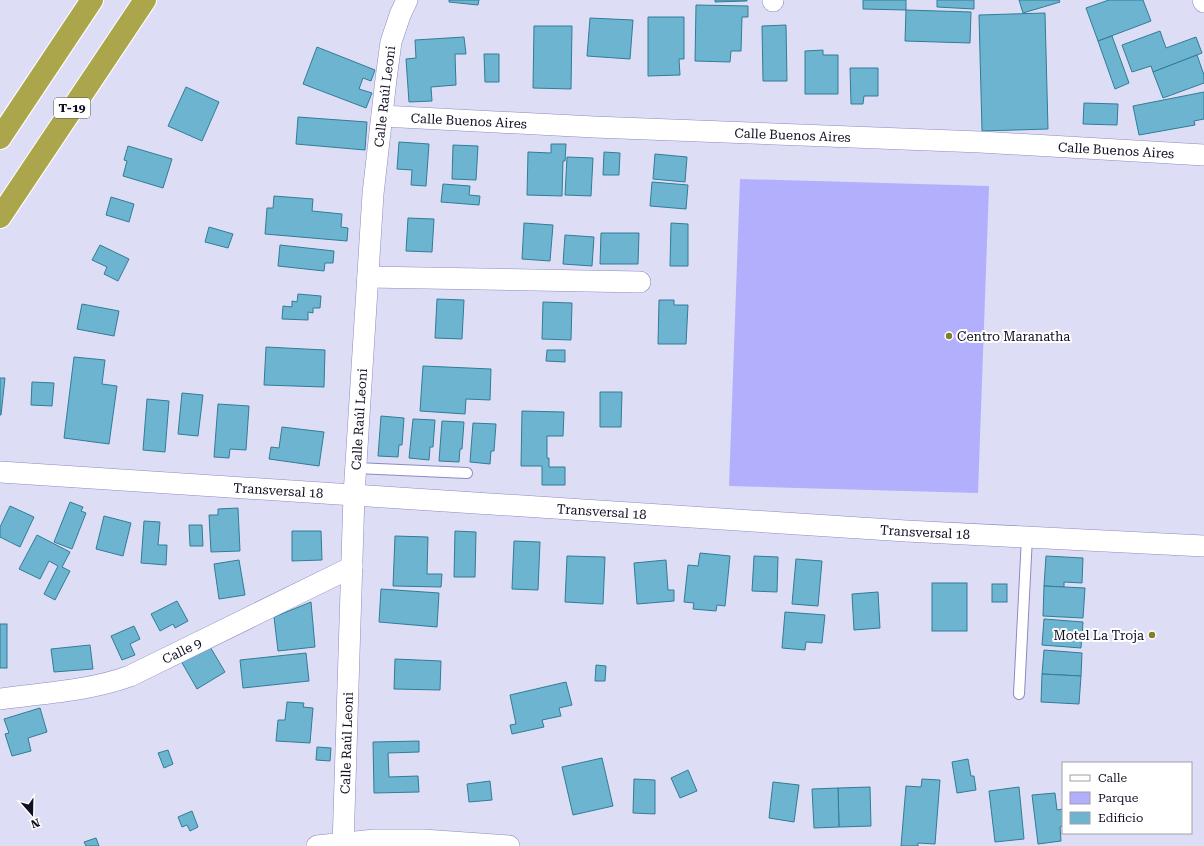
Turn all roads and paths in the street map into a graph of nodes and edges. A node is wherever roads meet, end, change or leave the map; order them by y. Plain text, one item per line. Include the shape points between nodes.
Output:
1 (92, 0) edge
2 (145, 0) edge
3 (407, 0) edge
4 (382, 116) junction
5 (0, 138) edge
6 (1204, 155) edge
7 (0, 217) edge
8 (368, 277) junction
9 (640, 282) dead end
10 (356, 468) junction
11 (0, 472) edge
12 (467, 473) dead end
13 (354, 495) junction
14 (1026, 537) junction
15 (1204, 546) edge
16 (352, 567) junction
17 (1019, 694) dead end
18 (0, 699) edge
19 (343, 844) edge
20 (317, 846) edge
21 (509, 846) edge

1 - 5 highway
2 - 7 highway, T-19
3 - 4 street, Calle Raúl Leoni via 391,42
4 - 6 street, Calle Buenos Aires via 980,142
4 - 8 street, Calle Raúl Leoni
8 - 9 street
8 - 10 street, Calle Raúl Leoni
10 - 12 lane
10 - 13 street, Calle Raúl Leoni
11 - 13 street, Transversal 18
13 - 14 street, Transversal 18
13 - 16 street, Calle Raúl Leoni
14 - 15 street, Transversal 18
14 - 17 lane
16 - 18 street, Calle 9 via 114,682
16 - 19 street, Calle Raúl Leoni
19 - 20 street
19 - 21 street via 375,840 422,840

